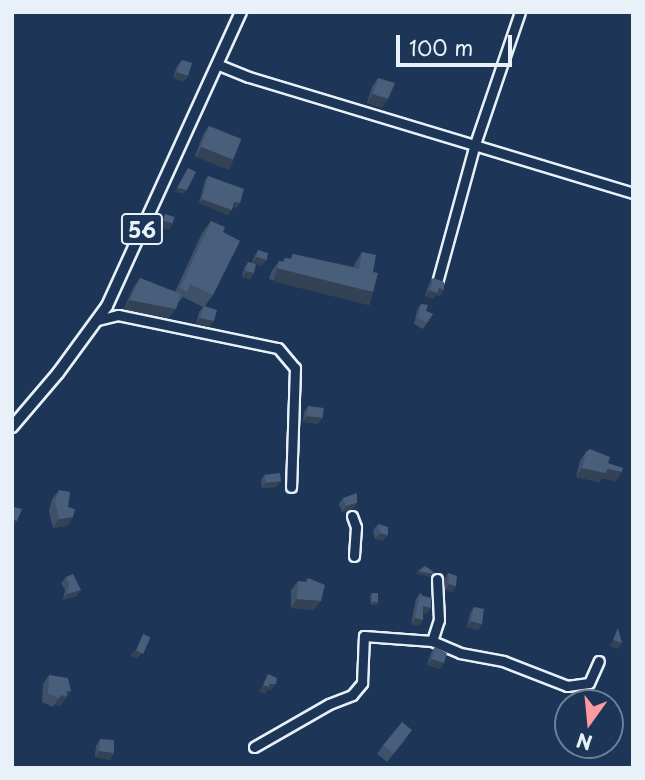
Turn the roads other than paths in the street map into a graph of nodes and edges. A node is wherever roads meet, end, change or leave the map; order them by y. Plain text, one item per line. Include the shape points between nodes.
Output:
1 (241, 12) edge
2 (520, 12) edge
3 (219, 65) junction
4 (475, 144) junction
5 (633, 193) edge
6 (438, 279) edge
7 (98, 320) junction
8 (12, 427) edge
9 (291, 487) dead end
10 (352, 516) dead end
11 (354, 556) dead end
12 (437, 579) dead end
13 (432, 641) junction
14 (599, 661) dead end
15 (254, 747) dead end

1 - 3 main road, 56
2 - 4 street
3 - 4 street
3 - 7 main road, 56
4 - 5 street
4 - 6 street
7 - 8 main road, 56
7 - 9 street via 118,315 278,348 295,368
10 - 11 street
12 - 13 street via 439,620
13 - 14 street via 567,686 589,684
13 - 15 street via 363,636 362,683 352,695

